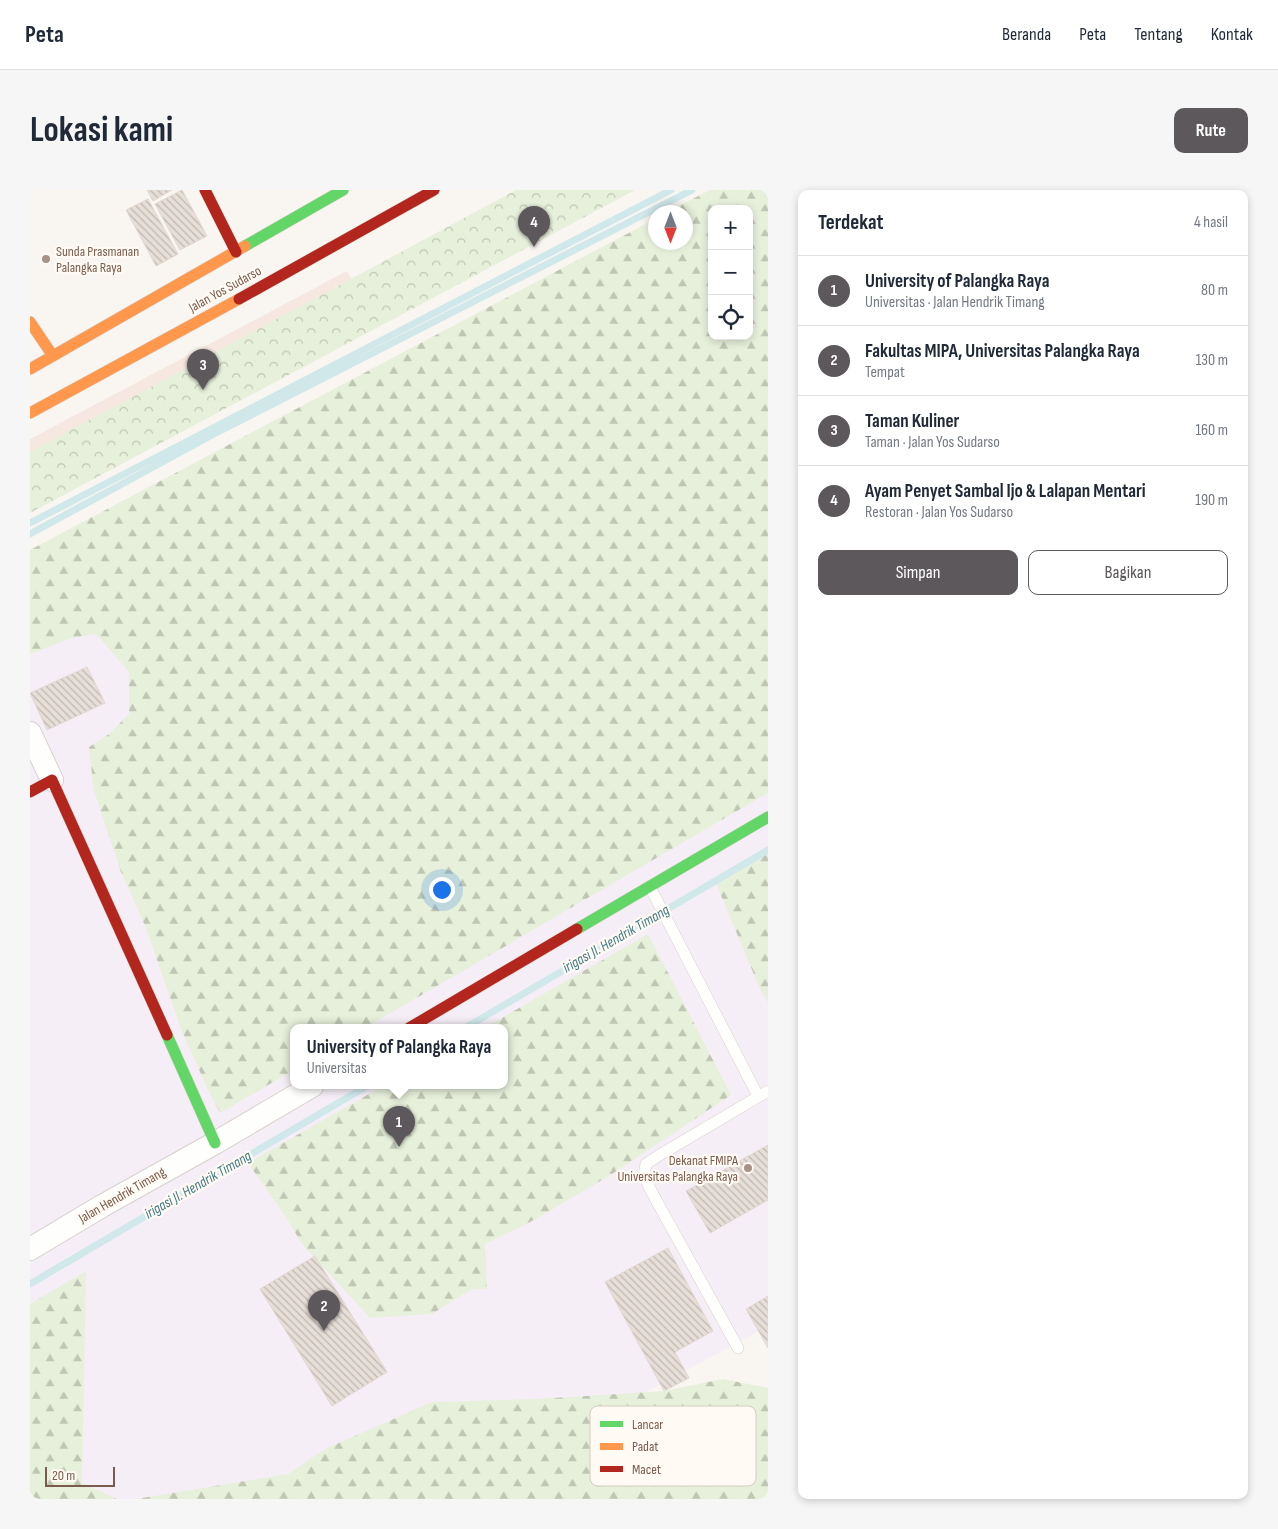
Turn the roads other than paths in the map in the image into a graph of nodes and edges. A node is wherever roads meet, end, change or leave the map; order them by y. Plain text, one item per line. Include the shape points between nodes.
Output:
1 (205, 190) edge
2 (343, 190) edge
3 (434, 190) edge
4 (236, 252) junction
5 (30, 322) edge
6 (53, 356) junction
7 (30, 369) edge
8 (30, 413) edge
9 (30, 733) edge
10 (52, 780) junction
11 (30, 792) edge
12 (768, 817) edge
13 (650, 887) junction
14 (416, 1024) edge
15 (307, 1089) edge
16 (763, 1094) edge
17 (215, 1143) junction
18 (30, 1250) edge
19 (738, 1348) dead end

1 - 4 street
2 - 4 street, Jalan Yos Sudarso
3 - 8 street, Jalan Yos Sudarso
4 - 6 street, Jalan Yos Sudarso
5 - 6 street
6 - 7 street, Jalan Yos Sudarso
9 - 10 street
10 - 11 street
10 - 17 street
12 - 13 street
13 - 14 street
13 - 16 lane
15 - 17 street, Jalan Hendrik Timang
16 - 19 lane via 646,1164 644,1175
17 - 18 street, Jalan Hendrik Timang

